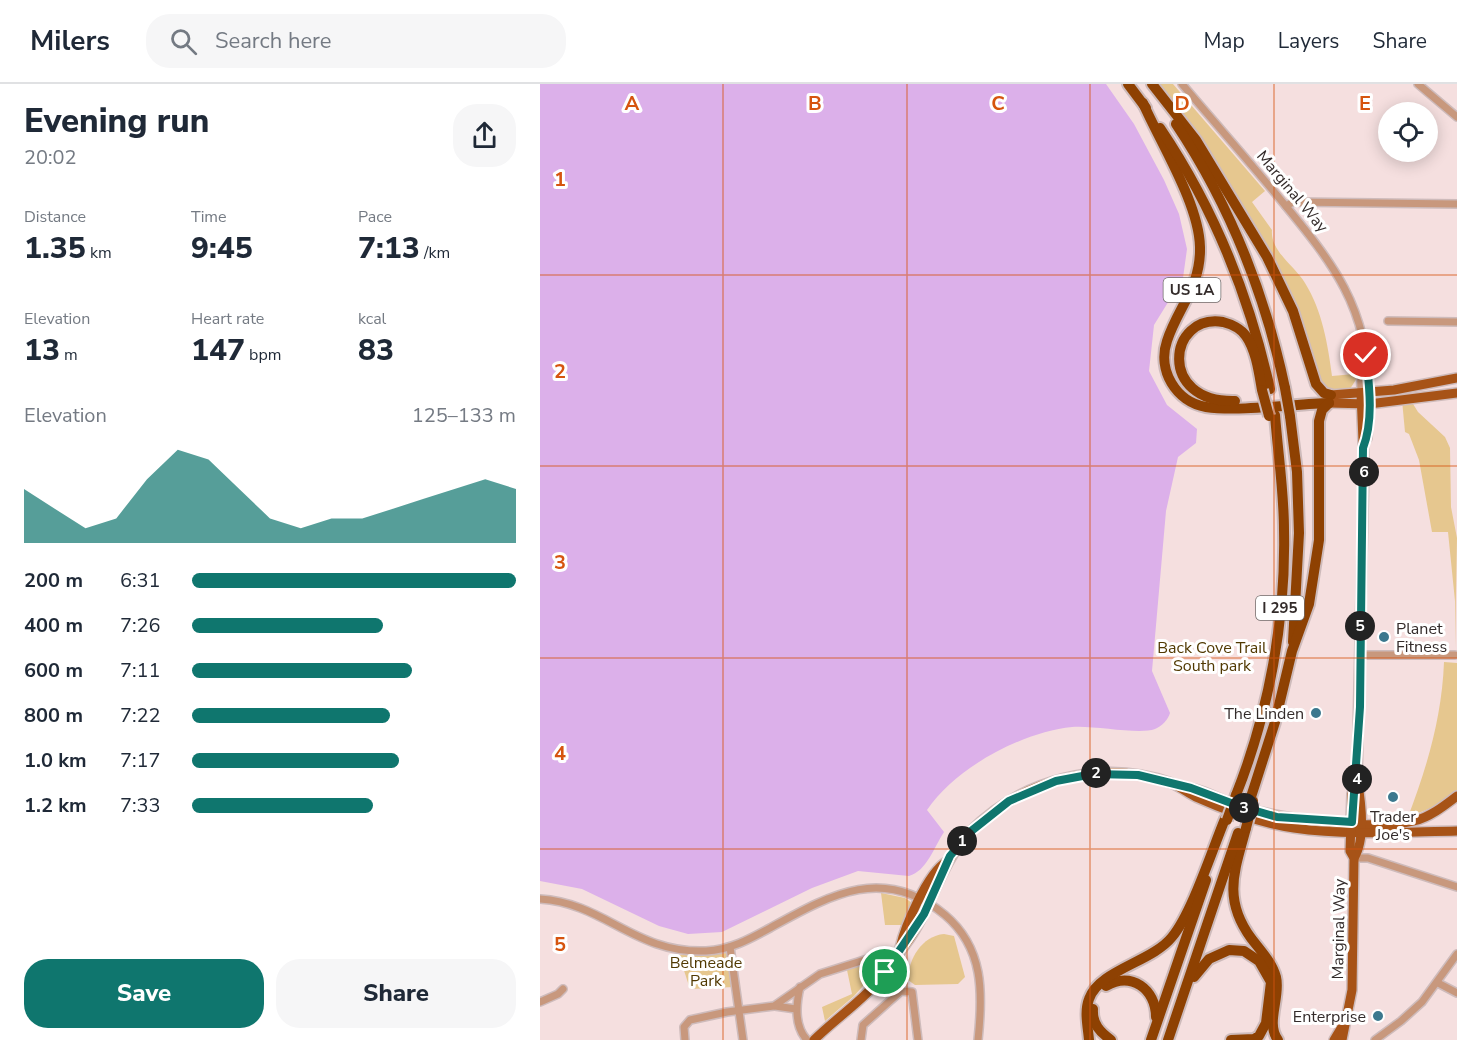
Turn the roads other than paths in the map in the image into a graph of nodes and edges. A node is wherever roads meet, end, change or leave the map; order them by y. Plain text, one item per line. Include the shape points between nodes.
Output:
1 (1128, 84) edge
2 (1150, 84) edge
3 (1418, 84) edge
4 (1186, 86) edge
5 (1143, 104) junction
6 (1457, 117) edge
7 (1457, 204) edge
8 (1286, 206) junction
9 (1388, 321) dead end
10 (1457, 322) edge
11 (1457, 378) edge
12 (1266, 390) junction
13 (1457, 393) edge
14 (1330, 399) junction
15 (1365, 399) junction
16 (1292, 651) junction
17 (1360, 655) junction
18 (1456, 655) edge
19 (1457, 796) edge
20 (1226, 820) junction
21 (1244, 826) junction
22 (1356, 828) junction
23 (1457, 831) edge
24 (1354, 858) junction
25 (1457, 887) edge
26 (540, 898) edge
27 (925, 900) junction
28 (730, 947) junction
29 (1457, 954) edge
30 (885, 972) junction
31 (1438, 983) junction
32 (800, 987) junction
33 (563, 989) dead end
34 (1186, 990) junction
35 (1457, 993) edge
36 (1352, 999) junction
37 (540, 1002) edge
38 (774, 1006) junction
39 (796, 1009) junction
40 (739, 1010) junction
41 (1347, 1017) junction
42 (1156, 1024) junction
43 (1169, 1038) edge
44 (1151, 1039) edge
45 (685, 1040) edge
46 (743, 1040) edge
47 (807, 1040) edge
48 (814, 1040) edge
49 (861, 1040) edge
50 (918, 1040) edge
51 (978, 1040) edge
52 (1089, 1040) edge
53 (1112, 1040) edge
54 (1231, 1040) edge
55 (1278, 1040) edge
56 (1334, 1040) edge
57 (1342, 1040) edge
58 (1347, 1040) edge
59 (1375, 1040) edge

1 - 5 highway, I 295
2 - 14 highway via 1196,140 1267,257 1293,311 1316,384
2 - 16 highway, I 295, bridge via 1199,161 1232,223 1263,303 1285,388 1297,472 1299,533
3 - 6 street
4 - 8 street, Marginal Way
5 - 12 highway, I 295 via 1187,169 1222,238 1248,305
5 - 14 highway, US 1A via 1191,207 1200,244 1194,284 1164,352 1172,385 1185,398 1205,407
7 - 8 street via 1293,202
8 - 15 street, Marginal Way via 1333,265 1349,298 1366,355
9 - 10 street
11 - 15 main road, US 1A
12 - 14 highway via 1249,341 1237,328 1208,322 1184,340 1178,357 1181,375 1189,386 1205,396 1229,401
12 - 20 highway, I 295, bridge via 1278,453 1284,529 1279,624 1260,718
13 - 15 main road, US 1A
14 - 15 main road, US 1A
14 - 16 highway via 1319,421 1316,561 1309,604
15 - 17 main road, Marginal Way
16 - 21 highway, I 295, bridge
17 - 18 street
17 - 22 main road, Marginal Way
19 - 22 main road via 1415,820
20 - 42 highway
20 - 52 highway via 1173,937 1095,988 1087,1011
21 - 34 highway, I 295
21 - 55 highway via 1232,894 1239,918 1275,974 1277,998 1272,1026
22 - 23 main road
22 - 24 main road, Marginal Way via 1359,851
22 - 27 main road via 1293,828 1216,806 1180,787 1147,776 1082,775 1019,795 998,808 970,832 946,862
24 - 25 street via 1368,858
24 - 36 main road, Marginal Way
26 - 28 street via 582,908 634,937 661,946 693,951
27 - 28 street via 883,887 851,890
27 - 30 main road via 909,939
27 - 51 street via 956,925 976,960 982,990
28 - 40 street
29 - 31 street
30 - 32 street via 877,956 829,970
30 - 48 main road
31 - 35 street
31 - 59 street via 1410,1015
32 - 38 street
32 - 39 street
33 - 37 street
34 - 43 highway, I 295
34 - 54 highway via 1204,963 1220,953 1244,951 1259,961 1271,982 1266,1023 1254,1039
36 - 41 main road, Marginal Way
36 - 58 main road, Marginal Way via 1354,1012
38 - 39 street
38 - 40 street
39 - 47 street
40 - 45 street via 690,1020 684,1027
40 - 46 street
41 - 56 main road
41 - 57 main road, Marginal Way
42 - 44 highway
42 - 53 highway via 1156,1006 1147,990 1135,981 1112,982 1095,998 1092,1012 1100,1032
49 - 50 street via 863,1025 901,991 912,992

